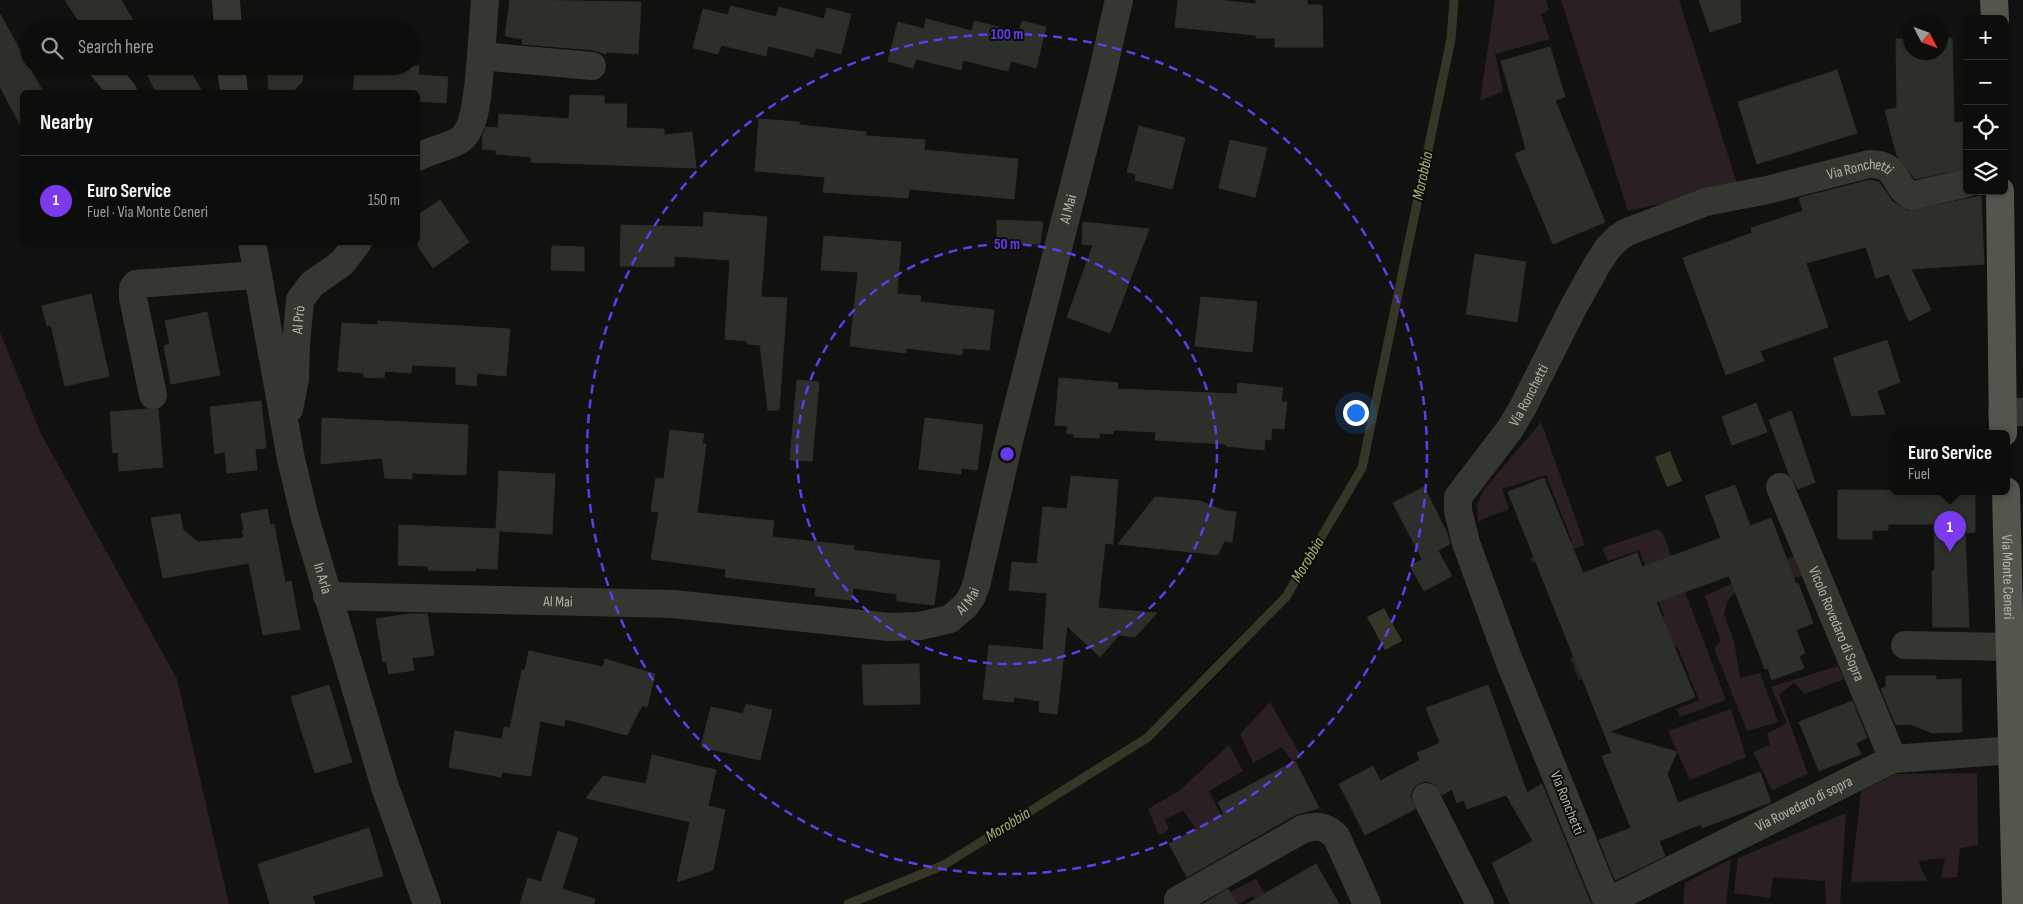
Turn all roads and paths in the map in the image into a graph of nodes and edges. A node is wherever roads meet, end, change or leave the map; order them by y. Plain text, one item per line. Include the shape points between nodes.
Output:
1 (226, 0) edge
2 (485, 0) edge
3 (1119, 0) edge
4 (1994, 0) edge
5 (1995, 15) edge
6 (227, 20) edge
7 (481, 56) junction
8 (592, 66) dead end
9 (109, 75) edge
10 (232, 75) edge
11 (121, 90) edge
12 (234, 90) edge
13 (420, 156) edge
14 (1963, 184) edge
15 (2000, 195) edge
16 (356, 245) edge
17 (251, 254) edge
18 (153, 395) dead end
19 (2010, 419) edge
20 (285, 422) junction
21 (1780, 487) dead end
22 (2006, 495) edge
23 (327, 596) junction
24 (1905, 645) dead end
25 (2015, 662) edge
26 (2013, 750) junction
27 (1893, 758) junction
28 (1426, 797) dead end
29 (2019, 823) edge
30 (1178, 900) dead end
31 (1608, 903) edge
32 (427, 904) edge
33 (1368, 904) edge
34 (1480, 904) edge
35 (2016, 904) edge

1 - 6 street
2 - 7 street
3 - 23 street, Al Mai via 1009,441 978,582 972,596 950,619 920,626 889,627 674,604
4 - 5 main road
7 - 8 street
7 - 13 street via 468,132 456,142
9 - 11 street
10 - 12 street
14 - 31 street, Via Ronchetti via 1911,196 1884,165 1869,164 1706,202 1627,232 1608,248 1598,263 1510,429 1462,490 1458,504 1466,543 1508,658
15 - 19 main road
16 - 20 street, Al Prò via 342,263 312,284 300,300 295,379
17 - 18 street via 136,284 133,288
17 - 20 street, In Arla
20 - 23 street, In Arla via 290,459
21 - 27 street, Vicolo Rovedaro di Sopra
22 - 25 main road, Via Monte Ceneri
23 - 32 street, In Arla via 385,787
24 - 25 street
25 - 26 main road, Via Monte Ceneri
26 - 27 street, Via Rovedaro di sopra
26 - 29 main road, Via Monte Ceneri
27 - 31 street, Via Rovedaro di sopra
28 - 34 street
29 - 35 main road, Via Monte Ceneri
30 - 33 street via 1303,829 1321,826 1336,836

